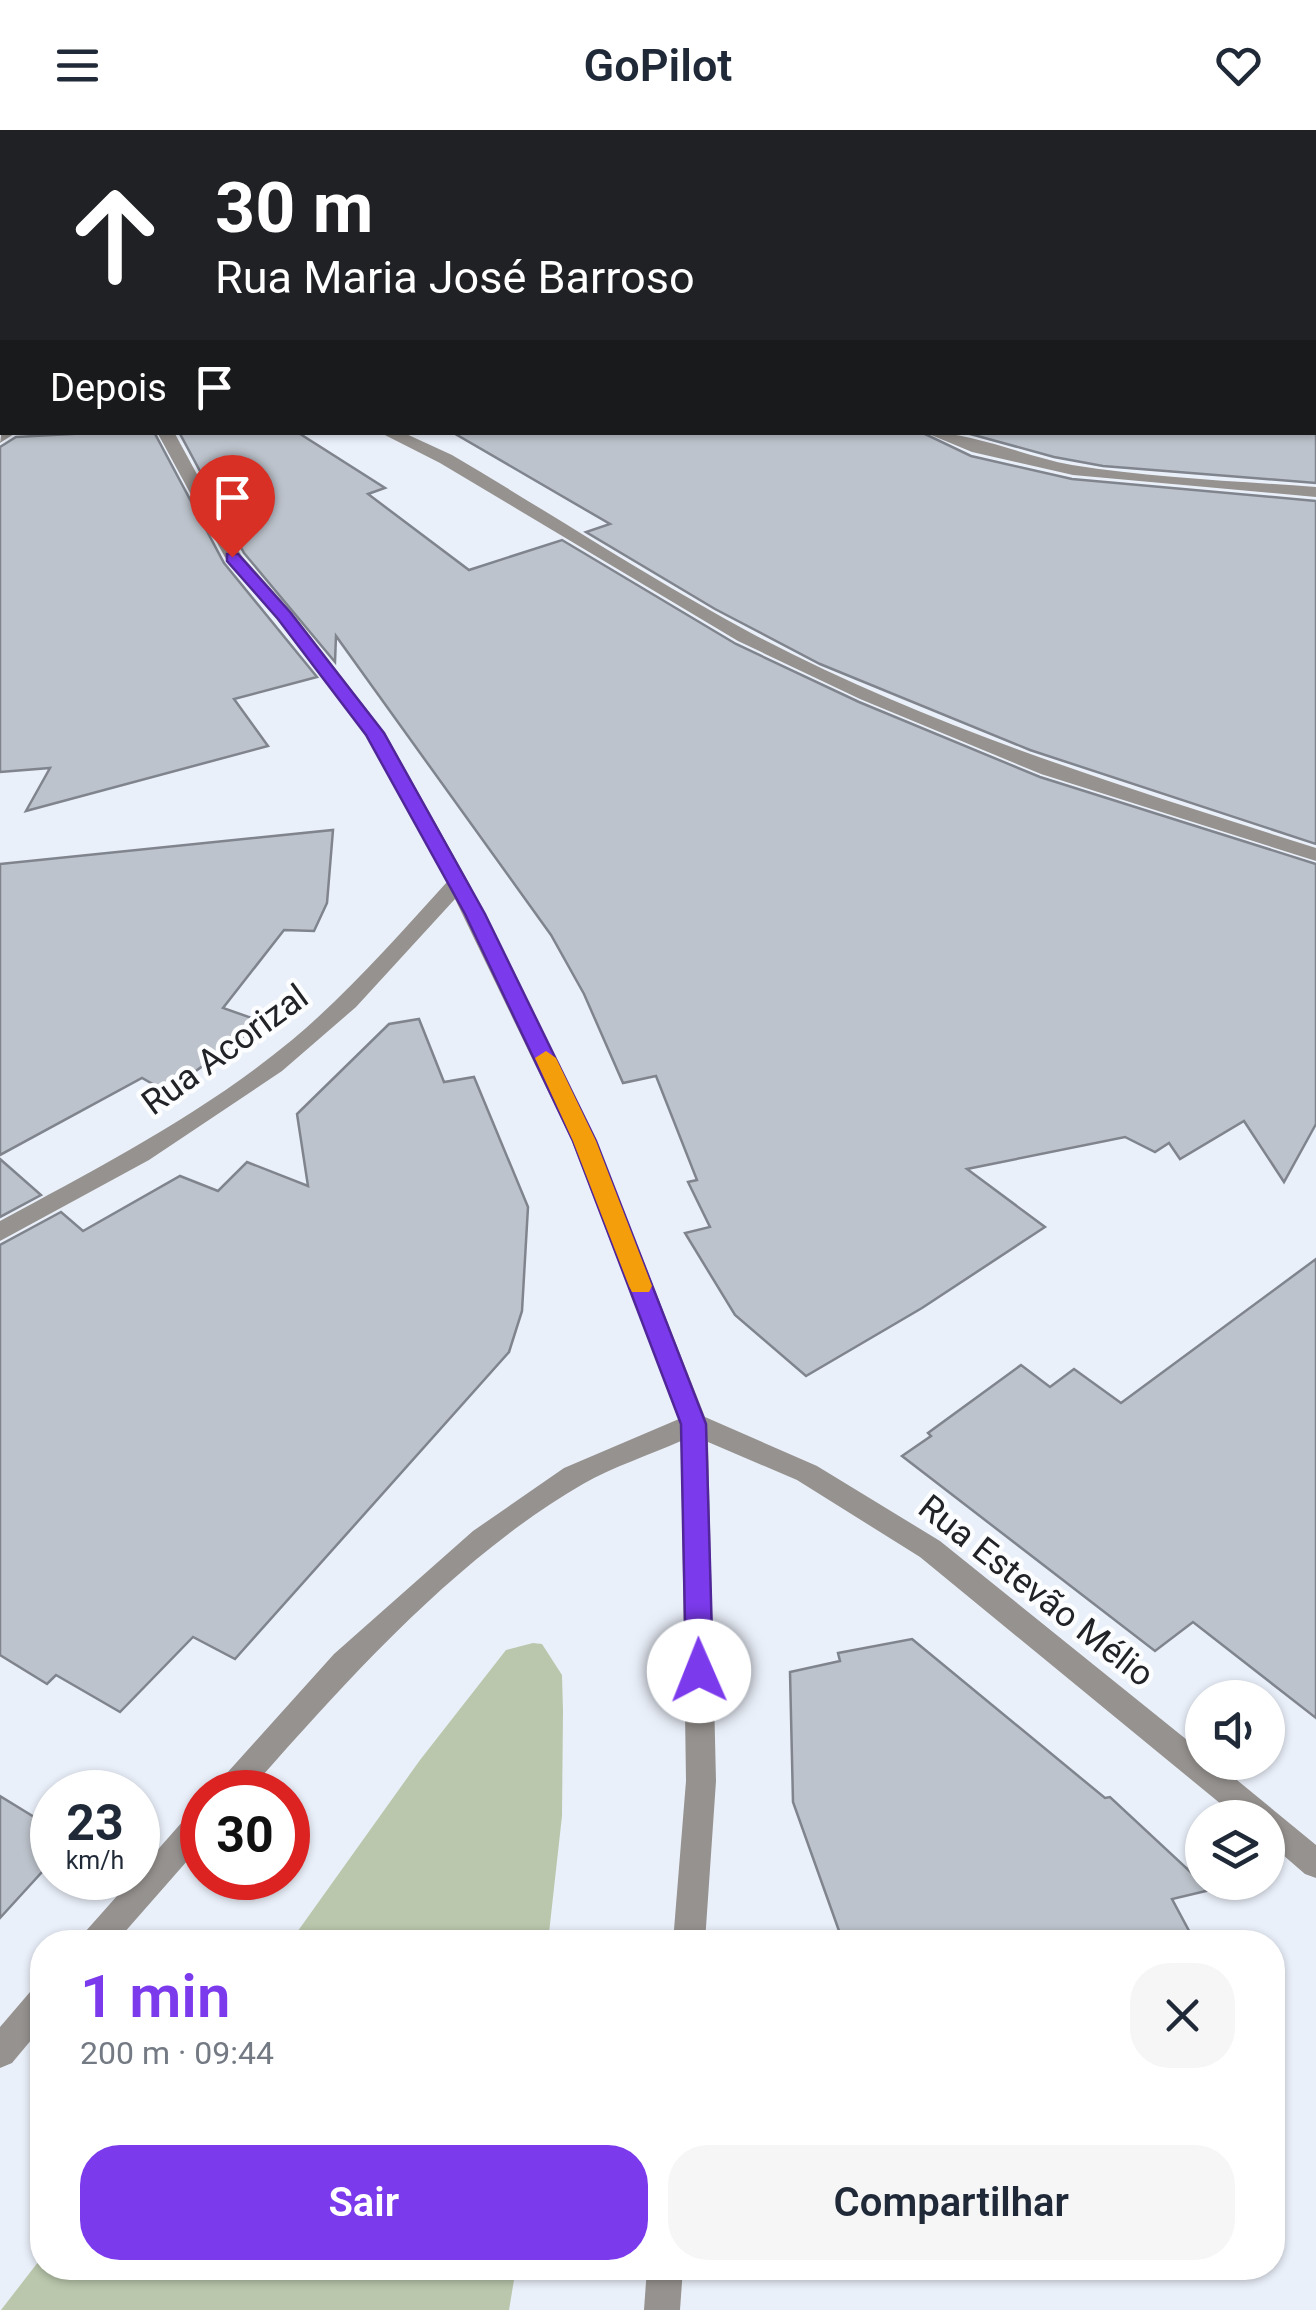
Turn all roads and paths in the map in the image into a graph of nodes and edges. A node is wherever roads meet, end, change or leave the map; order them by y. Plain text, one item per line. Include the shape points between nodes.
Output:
1 (168, 435) edge
2 (394, 435) edge
3 (941, 435) edge
4 (1316, 492) edge
5 (1316, 855) edge
6 (458, 882) junction
7 (0, 1232) edge
8 (694, 1424) junction
9 (249, 1770) edge
10 (1238, 1800) edge
11 (1285, 1838) edge
12 (180, 1847) edge
13 (1316, 1864) edge
14 (107, 1930) edge
15 (690, 1930) edge
16 (30, 2017) edge
17 (0, 2052) edge
18 (664, 2280) edge
19 (662, 2310) edge

1 - 6 street via 232,557 375,733
2 - 5 street via 745,637 867,695 1048,770
3 - 4 street via 1010,457 1137,477
6 - 7 street, Rua Acorizal via 360,991 274,1066 134,1158
6 - 8 street via 584,1141
8 - 9 street via 574,1476 483,1539 344,1663
8 - 10 street, Rua Estevão Mélio via 806,1474 930,1549
8 - 15 street via 701,1781
11 - 13 street
12 - 14 street
16 - 17 street
18 - 19 street

